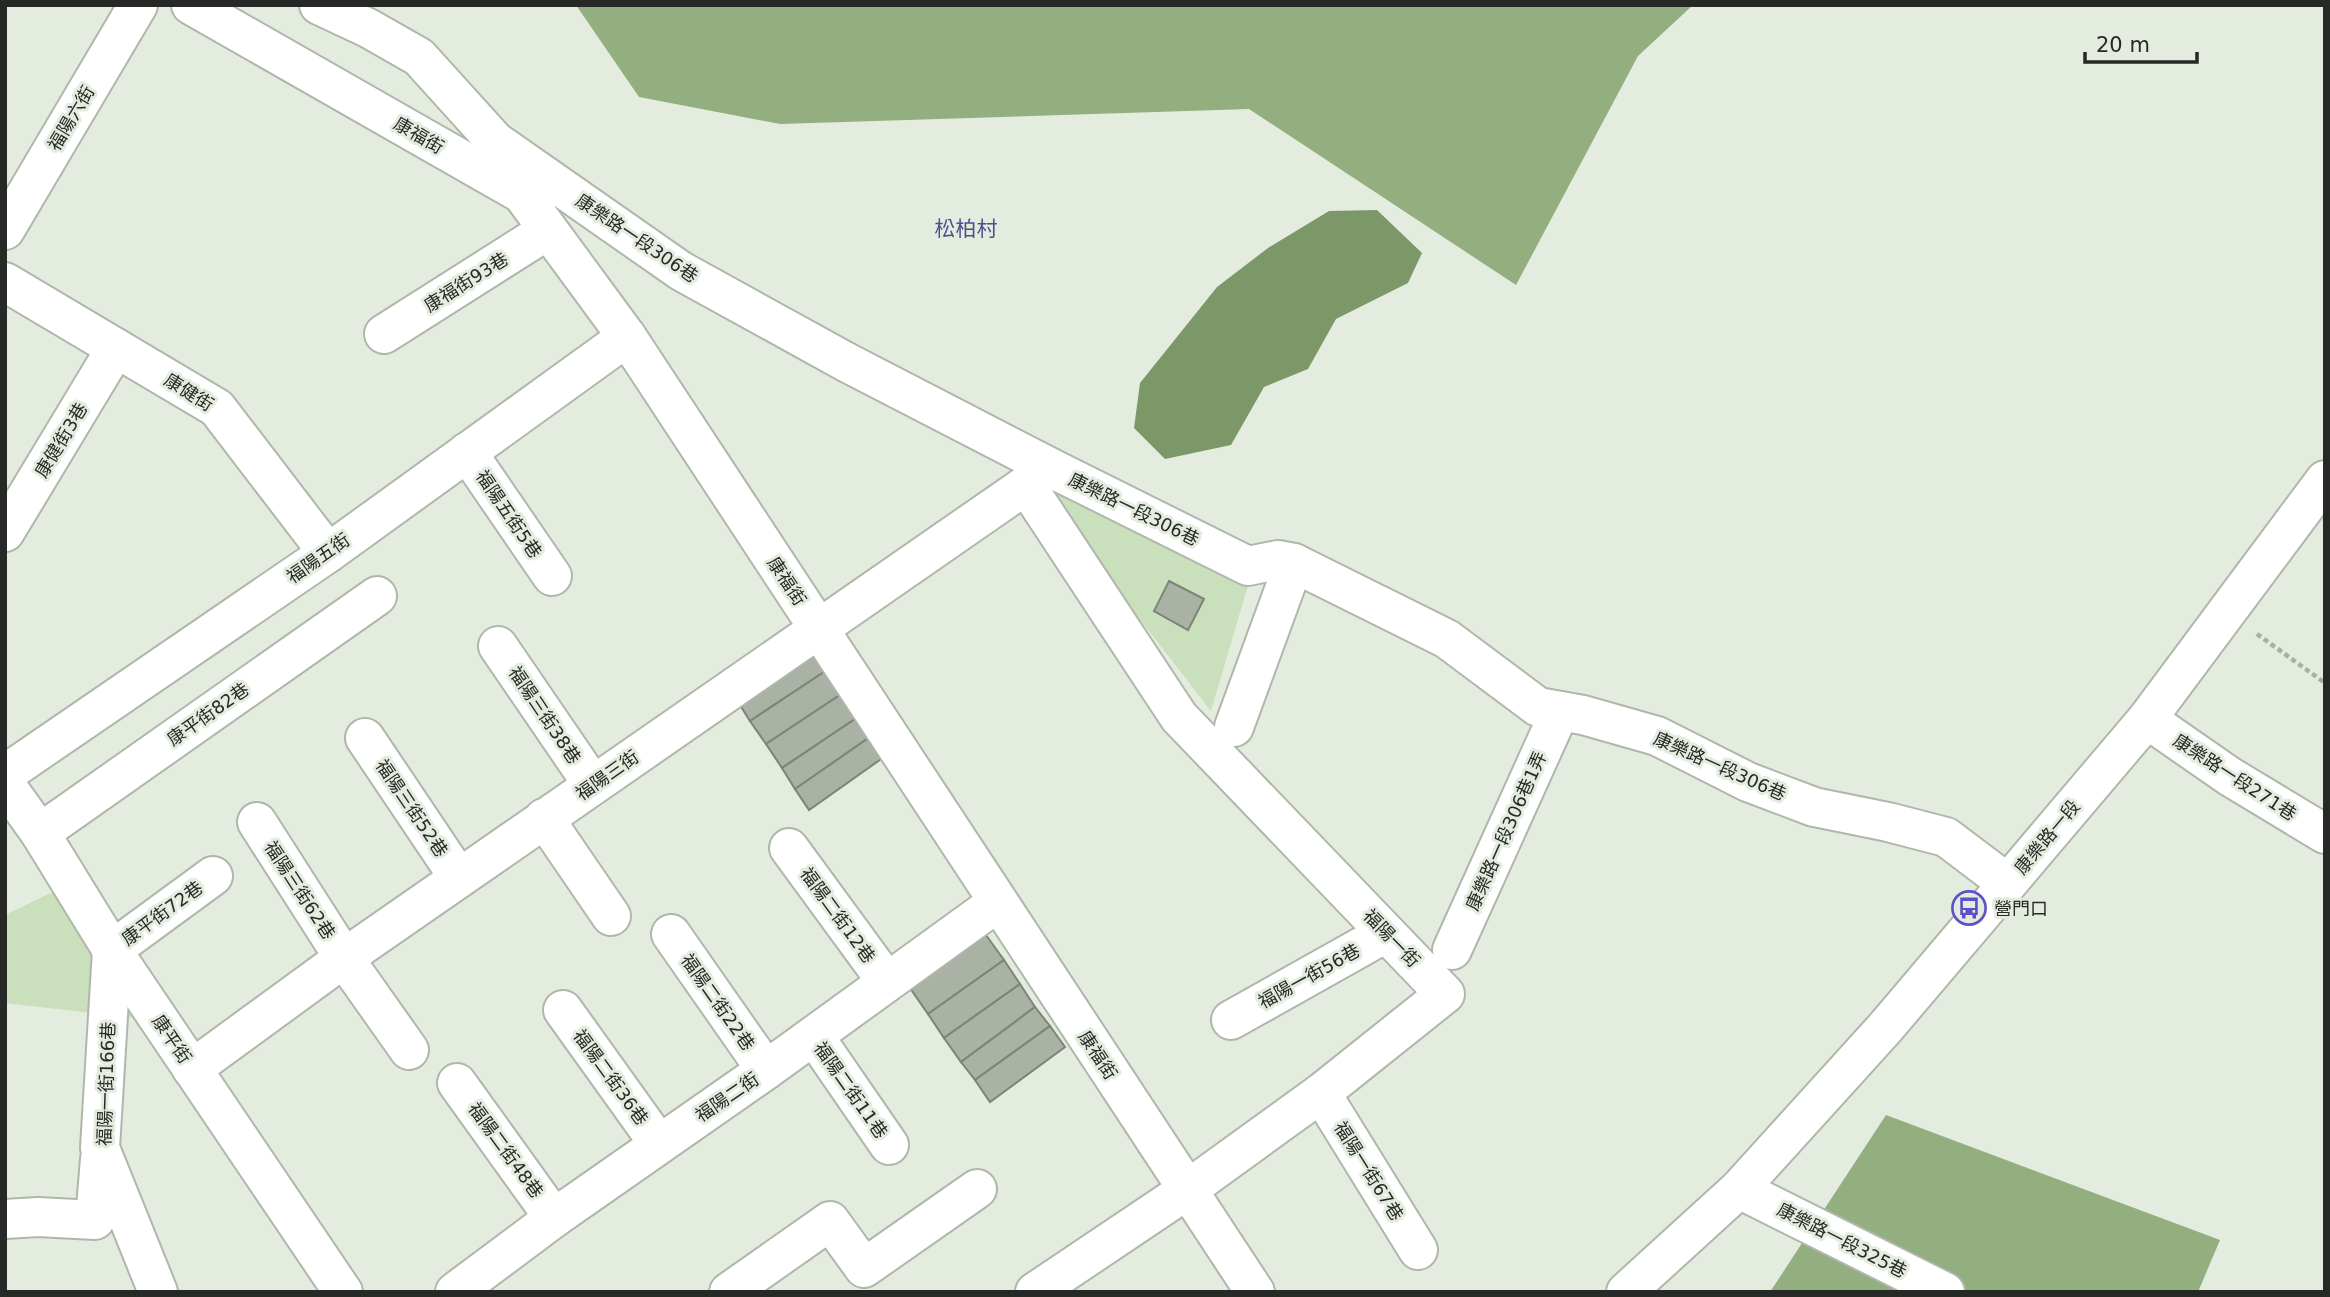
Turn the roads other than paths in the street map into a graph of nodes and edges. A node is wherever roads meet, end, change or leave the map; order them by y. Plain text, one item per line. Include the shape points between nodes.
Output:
1 (138, 5) edge
2 (191, 5) edge
3 (319, 5) edge
4 (5, 230) edge
5 (548, 230) junction
6 (5, 282) edge
7 (384, 334) dead end
8 (627, 337) junction
9 (116, 348) junction
10 (467, 452) junction
11 (2325, 480) edge
12 (1026, 485) joint
13 (5, 532) edge
14 (328, 552) junction
15 (1294, 563) junction
16 (552, 576) dead end
17 (377, 596) dead end
18 (818, 628) junction
19 (498, 646) dead end
20 (1560, 711) junction
21 (2147, 719) junction
22 (1234, 726) dead end
23 (365, 738) dead end
24 (5, 774) edge
25 (5, 784) edge
26 (593, 785) junction
27 (544, 818) junction
28 (257, 822) dead end
29 (40, 833) junction
30 (2325, 834) edge
31 (789, 848) dead end
32 (213, 876) dead end
33 (459, 878) junction
34 (2007, 883) junction
35 (998, 902) junction
36 (611, 916) dead end
37 (1386, 933) junction
38 (671, 934) dead end
39 (112, 950) junction
40 (1452, 950) dead end
41 (344, 958) junction
42 (887, 982) junction
43 (563, 1010) dead end
44 (1231, 1020) dead end
45 (814, 1036) junction
46 (409, 1050) dead end
47 (192, 1069) junction
48 (766, 1070) junction
49 (457, 1083) dead end
50 (1321, 1093) junction
51 (659, 1144) junction
52 (889, 1145) dead end
53 (100, 1148) junction
54 (977, 1189) dead end
55 (1740, 1189) junction
56 (1187, 1190) junction
57 (555, 1218) junction
58 (5, 1219) edge
59 (1418, 1250) dead end
60 (1243, 1288) edge
61 (158, 1292) edge
62 (342, 1292) edge
63 (455, 1292) edge
64 (729, 1292) edge
65 (1035, 1292) edge
66 (1626, 1292) edge
67 (1945, 1292) edge

1 - 4 street, 福陽六街
2 - 5 street, 康福街 via 522,194
3 - 15 street, 康樂路一段306巷 via 419,57 495,141 681,271 857,368 1248,566 1278,560
5 - 7 street, 康福街93巷
5 - 8 street, 康福街
6 - 9 street, 康健街
8 - 10 street, 福陽五街
8 - 18 street, 康福街
9 - 13 street, 康健街3巷
9 - 14 street, 康健街 via 217,408
10 - 14 street, 福陽五街
10 - 16 street, 福陽五街5巷
11 - 21 street, 康樂路一段
12 - 18 street, 福陽三街
12 - 37 street, 福陽一街 via 1179,717
14 - 24 street, 福陽五街
15 - 20 street, 康樂路一段306巷 via 1447,639 1538,707
15 - 22 street
17 - 29 street, 康平街82巷
18 - 26 street, 福陽三街
18 - 35 street, 康福街
19 - 26 street, 福陽三街38巷
20 - 34 street, 康樂路一段306巷 via 1657,736 1748,782 1814,807 1946,837
20 - 40 street, 康樂路一段306巷1弄
21 - 30 street, 康樂路一段271巷
21 - 34 street, 康樂路一段
23 - 33 street, 福陽三街52巷
25 - 29 street, 康平街
26 - 27 street, 福陽三街
27 - 33 street, 福陽三街
27 - 36 street
28 - 41 street, 福陽三街62巷
29 - 39 street, 康平街
31 - 42 street, 福陽二街12巷
32 - 39 street, 康平街72巷
33 - 41 street, 福陽三街
34 - 55 street, 康樂路一段
35 - 42 street, 福陽二街
35 - 56 street, 康福街
37 - 44 street, 福陽一街56巷
37 - 50 street, 福陽一街 via 1446,994
38 - 48 street, 福陽二街22巷
39 - 47 street, 康平街
39 - 53 street, 福陽一街166巷
41 - 46 street, 福陽三街62巷
41 - 47 street, 福陽三街
42 - 45 street, 福陽二街
43 - 51 street, 福陽二街36巷
45 - 48 street, 福陽二街
45 - 52 street, 福陽二街11巷
47 - 62 street, 康平街
48 - 51 street, 福陽二街
49 - 57 street, 福陽二街48巷
50 - 56 street, 福陽一街
50 - 59 street, 福陽一街67巷
51 - 57 street, 福陽二街
53 - 58 street via 95,1220
53 - 61 street, 福陽一街166巷
54 - 64 street via 864,1268 830,1221
55 - 66 street, 康樂路一段
55 - 67 street, 康樂路一段325巷
56 - 60 street, 康福街
56 - 65 street, 福陽一街
57 - 63 street, 福陽二街

